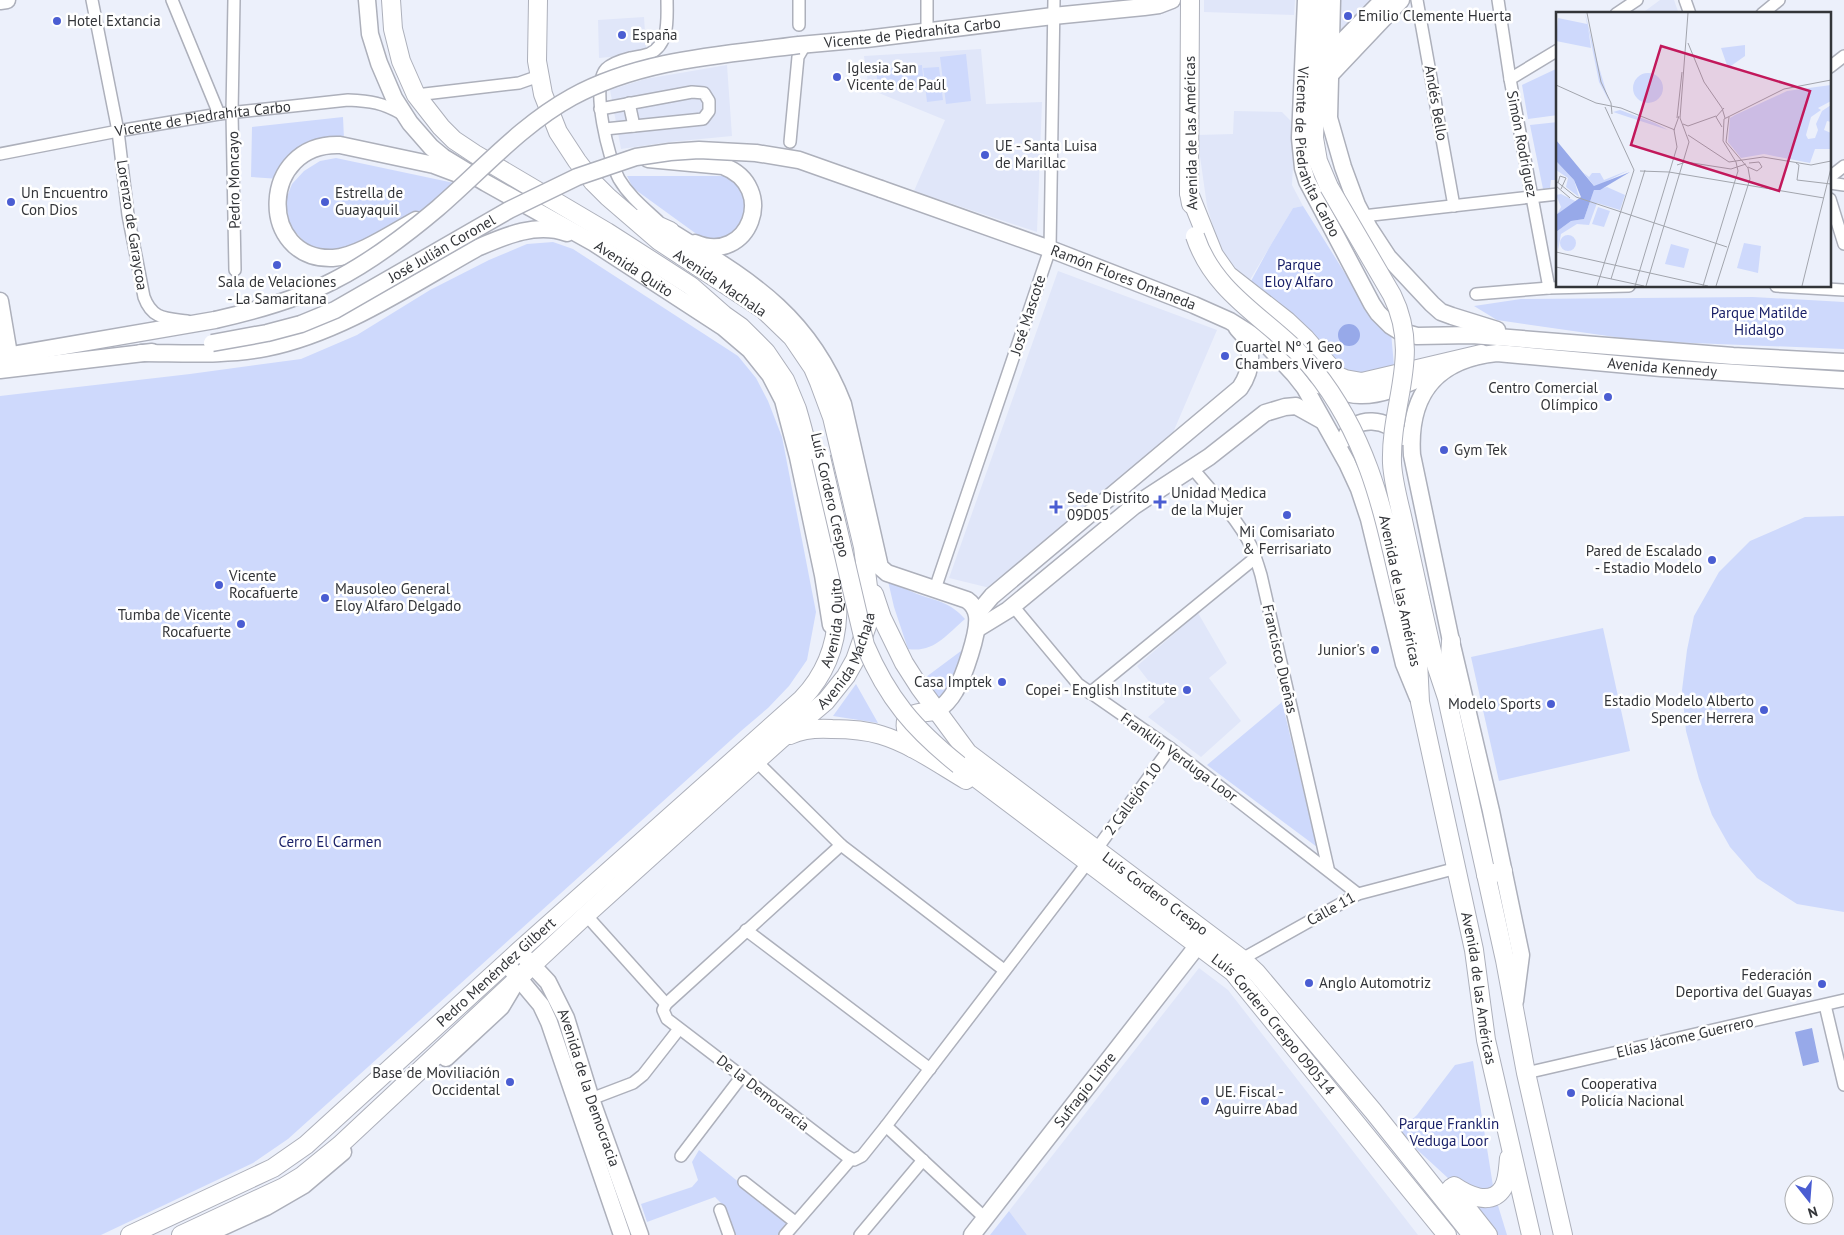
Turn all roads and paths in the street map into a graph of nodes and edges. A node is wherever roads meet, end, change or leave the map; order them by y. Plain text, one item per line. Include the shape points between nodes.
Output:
1 (7, 0) edge
2 (92, 0) edge
3 (172, 0) edge
4 (234, 0) edge
5 (367, 0) edge
6 (391, 0) edge
7 (538, 0) edge
8 (667, 0) edge
9 (799, 0) edge
10 (927, 0) edge
11 (1172, 0) edge
12 (1190, 0) edge
13 (1306, 0) edge
14 (1319, 0) edge
15 (1323, 0) edge
16 (1332, 0) edge
17 (1383, 0) edge
18 (1401, 0) edge
19 (1417, 0) edge
20 (1498, 0) edge
21 (1637, 0) edge
22 (1685, 0) edge
23 (1779, 0) edge
24 (0, 1) edge
25 (1054, 8) edge
26 (1619, 12) edge
27 (1689, 12) edge
28 (1764, 12) edge
29 (799, 25) dead end
30 (927, 30) junction
31 (1331, 31) junction
32 (802, 45) junction
33 (1556, 51) edge
34 (1330, 54) junction
35 (1844, 56) edge
36 (1832, 66) edge
37 (539, 76) junction
38 (1329, 79) junction
39 (1510, 79) junction
40 (416, 95) junction
41 (629, 103) junction
42 (600, 109) junction
43 (232, 113) junction
44 (219, 114) junction
45 (404, 115) junction
46 (1315, 115) junction
47 (634, 126) junction
48 (605, 129) junction
49 (118, 131) junction
50 (790, 142) dead end
51 (0, 154) edge
52 (636, 157) junction
53 (1844, 166) edge
54 (1832, 175) edge
55 (486, 183) junction
56 (881, 189) joint
57 (1189, 192) junction
58 (1556, 194) edge
59 (1532, 196) junction
60 (1832, 205) edge
61 (1454, 206) junction
62 (438, 209) junction
63 (626, 211) junction
64 (1363, 216) junction
65 (670, 231) junction
66 (594, 243) junction
67 (1844, 244) edge
68 (1050, 249) junction
69 (235, 270) dead end
70 (691, 286) junction
71 (1549, 288) junction
72 (1556, 288) edge
73 (1810, 288) edge
74 (1844, 290) edge
75 (1476, 294) dead end
76 (0, 302) edge
77 (1230, 321) junction
78 (198, 323) junction
79 (1528, 339) junction
80 (141, 353) junction
81 (1481, 354) junction
82 (1463, 360) junction
83 (1844, 362) edge
84 (5, 363) edge
85 (1294, 374) junction
86 (1844, 380) edge
87 (1324, 422) junction
88 (1412, 455) junction
89 (1347, 463) junction
90 (1192, 468) junction
91 (863, 547) junction
92 (1255, 558) junction
93 (935, 589) junction
94 (1412, 600) junction
95 (1013, 606) junction
96 (977, 621) junction
97 (1451, 641) junction
98 (827, 662) junction
99 (1090, 693) junction
100 (1447, 698) junction
101 (1420, 702) junction
102 (936, 711) junction
103 (781, 739) junction
104 (912, 748) junction
105 (1170, 748) junction
106 (756, 762) junction
107 (1019, 812) junction
108 (841, 845) junction
109 (1092, 856) junction
110 (1328, 868) junction
111 (1457, 868) junction
112 (1495, 873) junction
113 (1358, 894) junction
114 (586, 915) junction
115 (746, 930) junction
116 (1198, 944) junction
117 (513, 957) junction
118 (1242, 959) junction
119 (532, 964) junction
120 (1004, 970) junction
121 (519, 976) junction
122 (1844, 1000) edge
123 (666, 1004) junction
124 (1825, 1005) junction
125 (680, 1029) junction
126 (1838, 1036) edge
127 (930, 1069) junction
128 (1526, 1072) junction
129 (742, 1076) junction
130 (1844, 1085) edge
131 (591, 1099) junction
132 (886, 1126) junction
133 (1510, 1147) junction
134 (681, 1156) dead end
135 (851, 1159) junction
136 (923, 1160) junction
137 (744, 1182) dead end
138 (1440, 1184) junction
139 (294, 1191) junction
140 (262, 1198) junction
141 (720, 1210) dead end
142 (986, 1218) junction
143 (795, 1222) junction
144 (130, 1235) edge
145 (181, 1235) edge
146 (205, 1235) edge
147 (622, 1235) edge
148 (640, 1235) edge
149 (729, 1235) edge
150 (785, 1235) edge
151 (860, 1235) edge
152 (972, 1235) edge
153 (1446, 1235) edge
154 (1472, 1235) edge
155 (1488, 1235) edge
156 (1531, 1235) edge
157 (1564, 1235) edge

1 - 24 main road
2 - 49 street, Lorenzo de Garaycoa
3 - 44 street
4 - 43 street, Pedro Moncayo
5 - 45 main road, Avenida Quito via 374,49
6 - 40 main road, Avenida Quito via 396,46
7 - 37 main road, Avenida Machala
8 - 42 street via 665,36 659,46 649,54 613,64 605,70 600,80
9 - 29 street
10 - 30 street
11 - 25 main road, Vicente de Piedrahíta Carbo via 1144,7
12 - 57 main road, Avenida de las Américas
13 - 79 main road, Vicente de Piedrahíta Carbo via 1300,138 1303,168 1312,193 1378,313 1399,331 1417,336
14 - 46 main road, Avenida de las Américas
15 - 31 main road
16 - 31 main road
17 - 34 main road
18 - 38 main road
19 - 61 street, Andés Bello
20 - 39 street, Simón Rodríguez
21 - 26 street
22 - 27 street
23 - 28 street
25 - 30 main road, Vicente de Piedrahíta Carbo
25 - 68 street, José Mascote
30 - 32 main road, Vicente de Piedrahíta Carbo
31 - 34 main road
32 - 50 street
32 - 62 main road, José Julián Coronel, bridge via 678,62 626,73 591,87 537,121
33 - 39 street
34 - 38 main road
35 - 36 street
37 - 40 street via 519,83
37 - 63 main road, Avenida Machala via 550,117 567,147 593,182
38 - 46 main road
38 - 64 main road via 1331,127
39 - 59 street, Simón Rodríguez
40 - 70 main road, Avenida Quito via 454,140
41 - 42 street
41 - 47 street
41 - 47 street via 692,92 704,92 709,101 709,111 703,119
42 - 48 street
43 - 44 street, Vicente de Piedrahíta Carbo
43 - 45 street, Vicente de Piedrahíta Carbo via 348,100 387,105
43 - 69 street, Pedro Moncayo
44 - 49 street, Vicente de Piedrahíta Carbo
45 - 55 main road, Avenida Quito via 437,152
46 - 94 main road, Avenida de las Américas, bridge via 1315,148 1328,187 1392,295 1404,328 1405,362 1392,465
47 - 48 street
48 - 65 street via 618,177 626,190
49 - 51 street, Vicente de Piedrahíta Carbo
49 - 78 street, Lorenzo de Garaycoa via 128,215 148,308 164,318
52 - 56 main road, José Julián Coronel, bridge via 699,150 756,153 799,160
52 - 65 main road, bridge via 723,166 735,170 748,185 754,205 752,216 743,234 729,244 718,248 697,244
52 - 80 main road, José Julián Coronel, bridge via 577,176 525,202 335,310 267,333
53 - 54 street
55 - 62 main road, bridge via 434,166 330,145 303,155 288,170 279,187 277,208 281,226 298,247 314,256 333,258 354,253
55 - 66 main road, Avenida Quito
56 - 68 main road, Ramón Flores Ontaneda
57 - 81 main road via 1214,255 1228,275 1287,321 1338,376 1362,382
57 - 94 main road, Avenida de las Américas, bridge via 1195,236 1205,260 1218,279 1299,352 1326,385 1347,420 1376,486
58 - 59 street
59 - 61 street
59 - 71 street, Simón Rodríguez
60 - 67 street
61 - 64 street
62 - 78 main road, José Julián Coronel, bridge via 371,259 332,282 268,307
63 - 65 main road
63 - 91 main road, Avenida Machala via 658,241 764,310 792,337 805,355 832,418
64 - 79 main road via 1388,257 1441,312
65 - 93 main road, Avenida Machala via 769,298 813,345 843,404 880,568
66 - 80 main road via 551,230 512,234 477,248 361,313 306,338 228,353
66 - 98 main road, Avenida Quito via 723,327 750,350 777,387 798,457 825,584 830,625
68 - 77 main road, Ramón Flores Ontaneda
68 - 93 street, José Mascote
70 - 98 main road, Avenida Quito via 766,352 785,380 797,409 835,572 839,615
70 - 107 main road, Luís Cordero Crespo, bridge via 729,306 752,323 786,360 803,393 814,427 865,645 891,696 914,726
71 - 72 street
71 - 75 street
73 - 74 street
76 - 84 main road
77 - 85 main road, Ramón Flores Ontaneda via 1265,344
77 - 96 main road via 1240,330 1249,347 1248,373 1240,388 992,596
78 - 84 main road, José Julián Coronel
79 - 83 main road, Avenida Kennedy
80 - 84 main road, José Julián Coronel
81 - 82 main road, Avenida Kennedy
81 - 86 main road, Avenida Kennedy
82 - 85 main road via 1391,389 1361,395 1320,386
82 - 88 main road via 1438,375 1421,397 1412,423
85 - 87 main road, Ramón Flores Ontaneda via 1306,388
87 - 89 main road
87 - 90 main road via 1296,406 1275,409 1257,418
88 - 89 main road via 1398,431 1383,423 1366,421 1348,432 1344,444
88 - 97 main road, Avenida de las Américas
89 - 101 main road via 1365,504 1404,664
90 - 92 street, Francisco Dueñas via 1244,533
90 - 95 main road via 1134,506
91 - 102 main road, Luís Cordero Crespo via 882,618 904,662
91 - 103 main road, Avenida Machala via 870,611 859,651 836,690
92 - 99 street
92 - 110 street, Francisco Dueñas
93 - 96 main road, Avenida Machala via 967,600 973,605
94 - 100 main road, Avenida de las Américas
94 - 101 main road, Avenida de las Américas
95 - 96 main road via 997,618
95 - 99 street, Franklin Verduga Loor via 1078,684
96 - 102 main road via 957,689
97 - 100 main road
97 - 112 main road, Avenida de las Américas
98 - 117 main road, Pedro Menéndez Gilbert via 814,687 802,699
99 - 105 street, Franklin Verduga Loor
100 - 112 main road, Avenida de las Américas
101 - 111 main road, Avenida de las Américas
102 - 104 main road via 917,712 906,720 904,725
102 - 109 main road, Luís Cordero Crespo via 968,753
103 - 104 main road via 805,730 850,729 882,735
103 - 106 main road, Pedro Menéndez Gilbert
104 - 107 main road
105 - 109 street, 2 Callejón 10
105 - 110 street, Franklin Verduga Loor
106 - 108 street
106 - 114 main road, Pedro Menéndez Gilbert
107 - 109 main road, Luís Cordero Crespo 090514
108 - 115 street
108 - 120 street
109 - 116 main road, Luís Cordero Crespo 090514 via 1125,892
109 - 118 main road, Luís Cordero Crespo
109 - 120 street
110 - 113 street, Franklin Verduga Loor
111 - 113 street, Calle 11
111 - 133 main road, Avenida de las Américas via 1474,950 1486,1040
112 - 128 main road, Avenida de las Américas
113 - 118 street, Calle 11
114 - 119 main road, Pedro Menéndez Gilbert
114 - 123 street
115 - 123 street
115 - 127 street
116 - 142 main road, Sufragio Libre
116 - 153 main road, Luís Cordero Crespo 090514 via 1233,972
117 - 119 main road, Avenida de la Democracia
117 - 121 main road, Avenida de la Democracia
117 - 144 main road, Pedro Menéndez Gilbert via 306,1145 273,1168
118 - 138 main road, Luís Cordero Crespo via 1412,1159
119 - 121 main road, Pedro Menéndez Gilbert
119 - 131 main road, Avenida de la Democracia via 548,982 560,1005
120 - 127 street
121 - 139 main road, Pedro Menéndez Gilbert via 501,1007 326,1168
121 - 140 main road, Pedro Menéndez Gilbert via 320,1162
121 - 147 main road, Avenida de la Democracia via 541,1005 549,1022
122 - 124 street, Elías Jácome Guerrero
123 - 125 street, De la Democracia via 665,1016
124 - 126 street
124 - 128 street, Elías Jácome Guerrero
125 - 129 street, De la Democracia
125 - 131 street via 633,1083
126 - 130 street
127 - 132 street
128 - 157 main road, Avenida de las Américas
129 - 134 street
129 - 135 street, De la Democracia
131 - 148 main road, Avenida de la Democracia
132 - 135 street via 862,1156 857,1160
132 - 136 street
133 - 138 main road via 1504,1187 1496,1195 1479,1198
133 - 156 main road, Avenida de las Américas
135 - 143 street
136 - 142 street
136 - 151 street
137 - 143 street
138 - 154 main road, Luís Cordero Crespo
138 - 155 main road
139 - 140 main road
139 - 146 main road, Pedro Menéndez Gilbert
140 - 145 main road, Pedro Menéndez Gilbert
141 - 149 street
142 - 152 main road, Sufragio Libre
143 - 150 street

